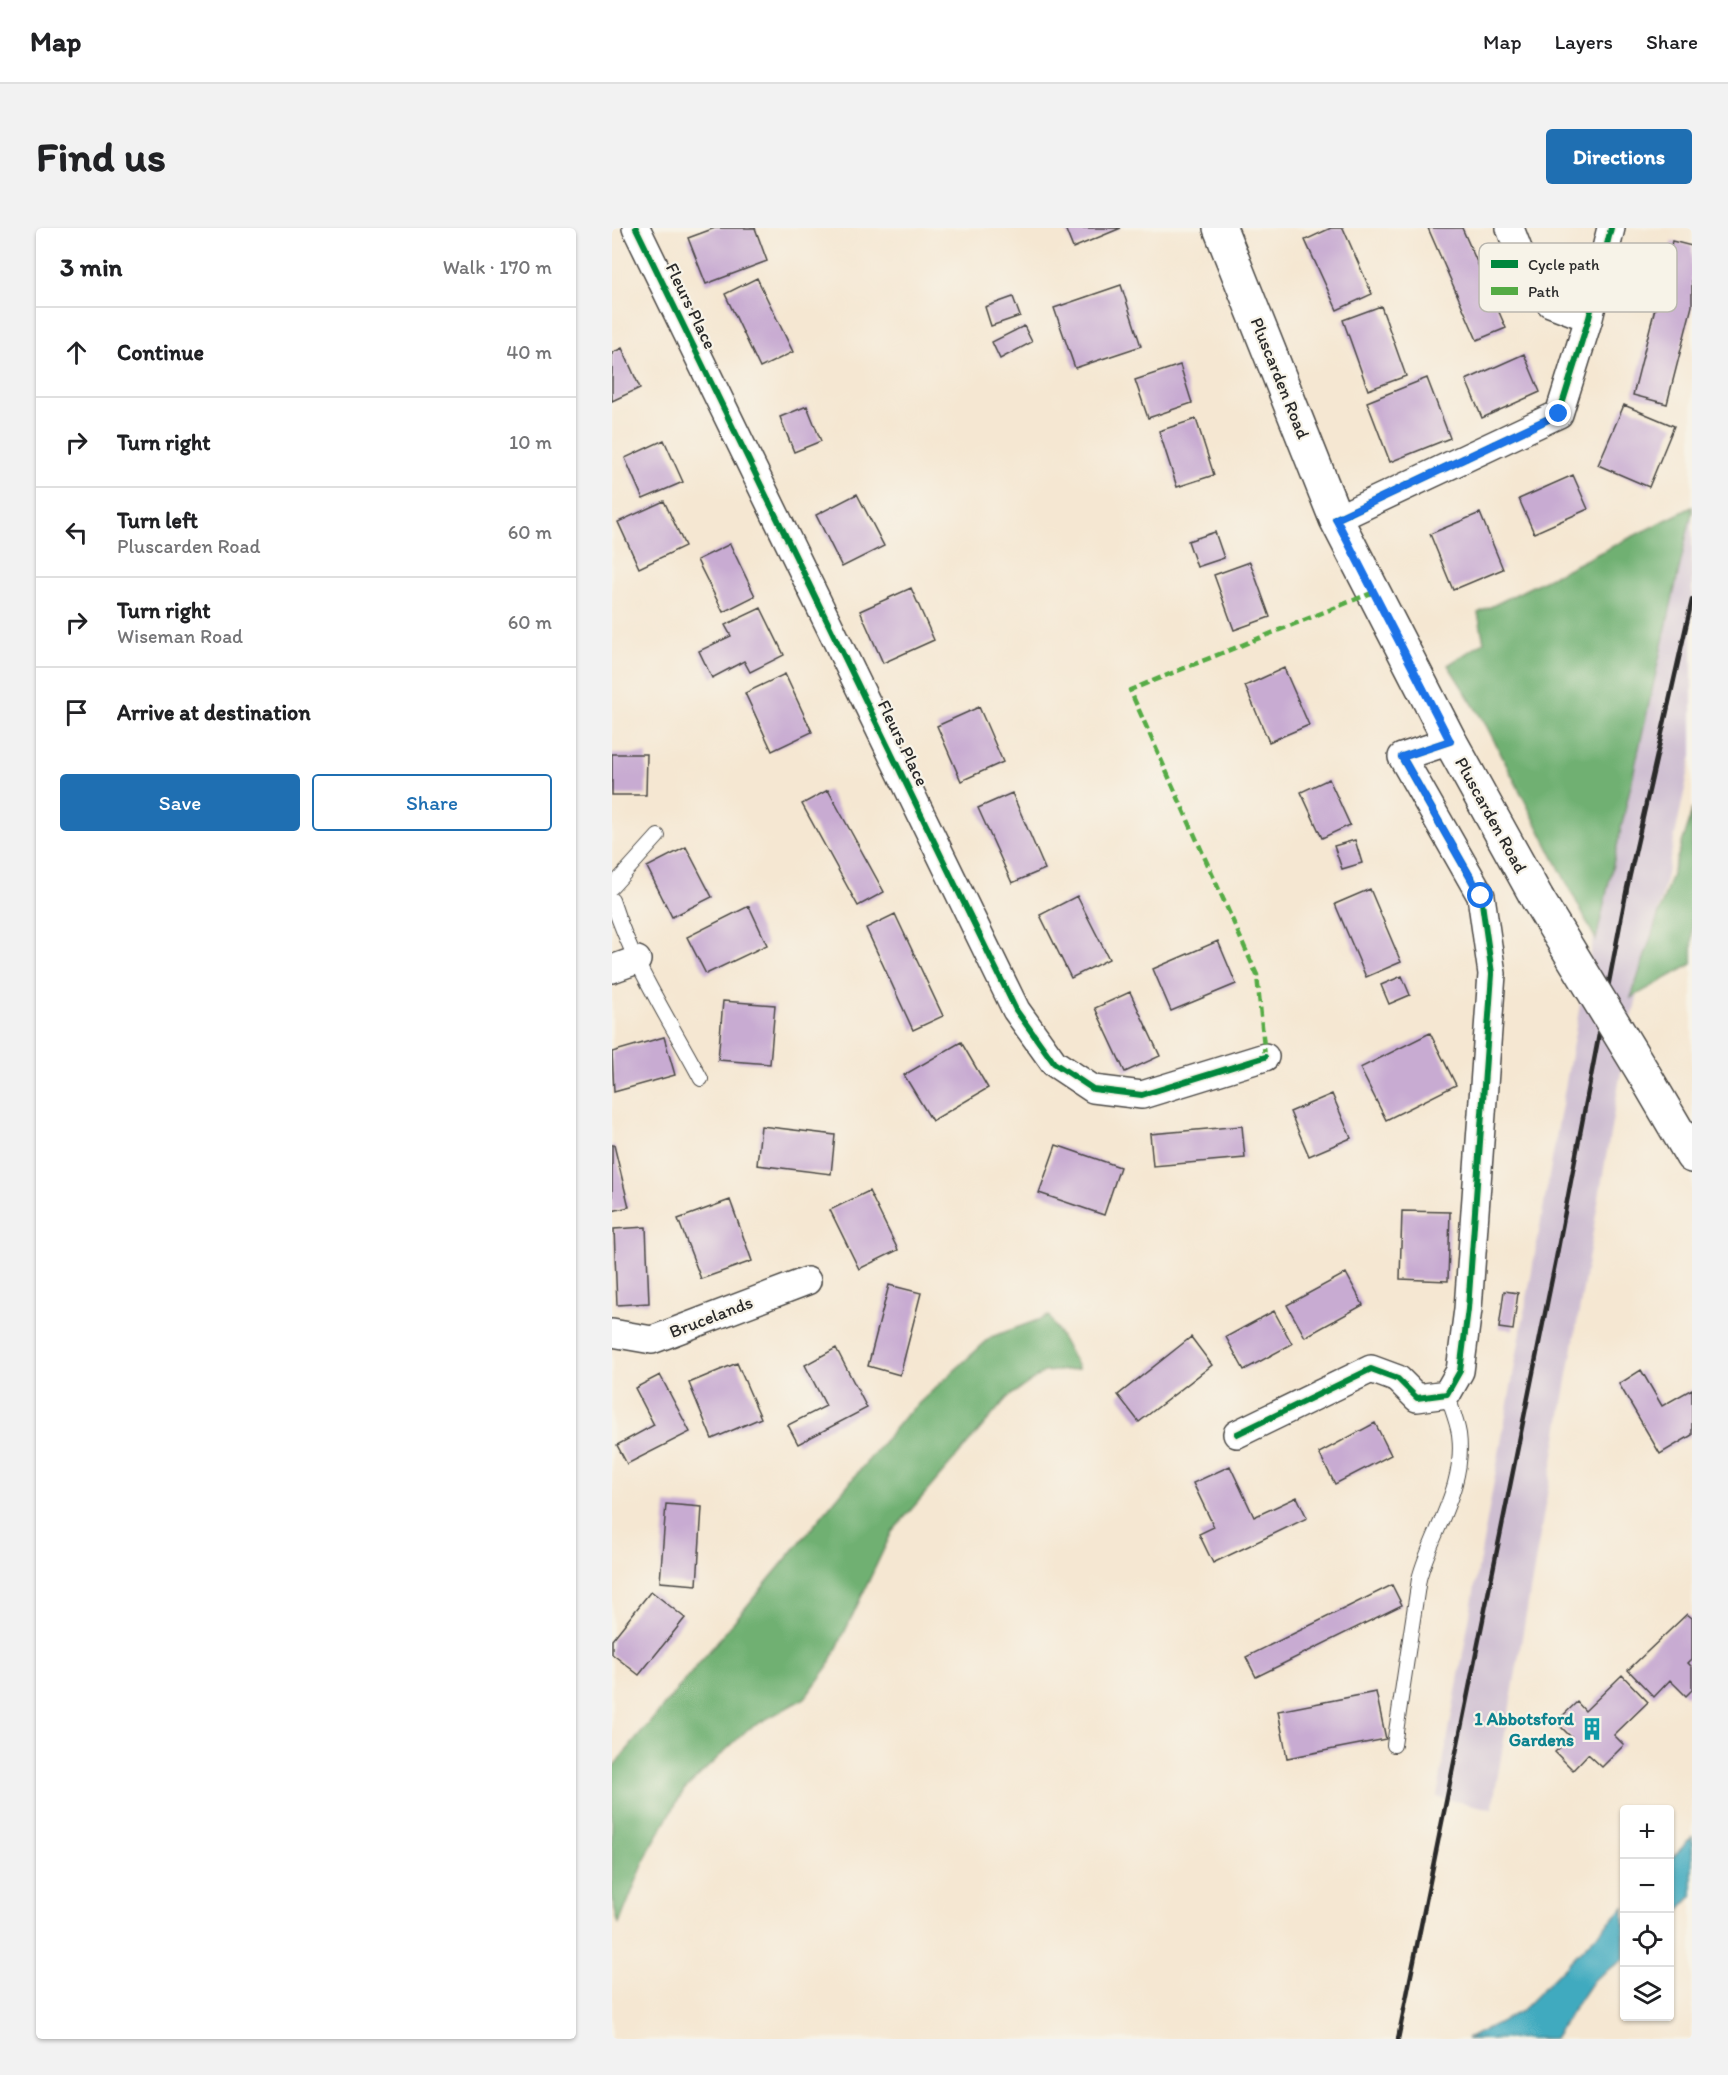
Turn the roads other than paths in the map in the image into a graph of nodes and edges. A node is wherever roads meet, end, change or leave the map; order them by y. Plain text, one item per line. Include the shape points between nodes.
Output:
1 (636, 228) edge
2 (1220, 228) edge
3 (1510, 228) edge
4 (1611, 228) edge
5 (1516, 243) edge
6 (1607, 243) edge
7 (1573, 312) edge
8 (1590, 312) edge
9 (1589, 318) junction
10 (1336, 519) junction
11 (1450, 741) junction
12 (658, 836) dead end
13 (612, 887) edge
14 (612, 900) edge
15 (625, 965) edge
16 (1265, 1057) dead end
17 (701, 1079) dead end
18 (1692, 1156) edge
19 (807, 1281) dead end
20 (612, 1333) edge
21 (1447, 1394) junction
22 (1237, 1434) dead end
23 (1394, 1745) dead end

1 - 16 street, Fleurs Place via 1016,1010 1054,1063 1092,1089 1142,1095
2 - 10 main road, Pluscarden Road
3 - 5 street
4 - 6 street
7 - 9 street
8 - 9 street
9 - 10 street via 1559,414
10 - 11 main road, Pluscarden Road
11 - 18 main road, Pluscarden Road, bridge via 1537,898
11 - 21 street via 1402,757 1481,896 1491,974 1468,1309 1461,1371
12 - 13 lane
14 - 15 lane
15 - 17 lane
19 - 20 street, Brucelands via 652,1340
21 - 22 street via 1417,1398 1398,1378 1371,1369
21 - 23 lane via 1459,1434 1459,1468 1453,1494 1419,1580

